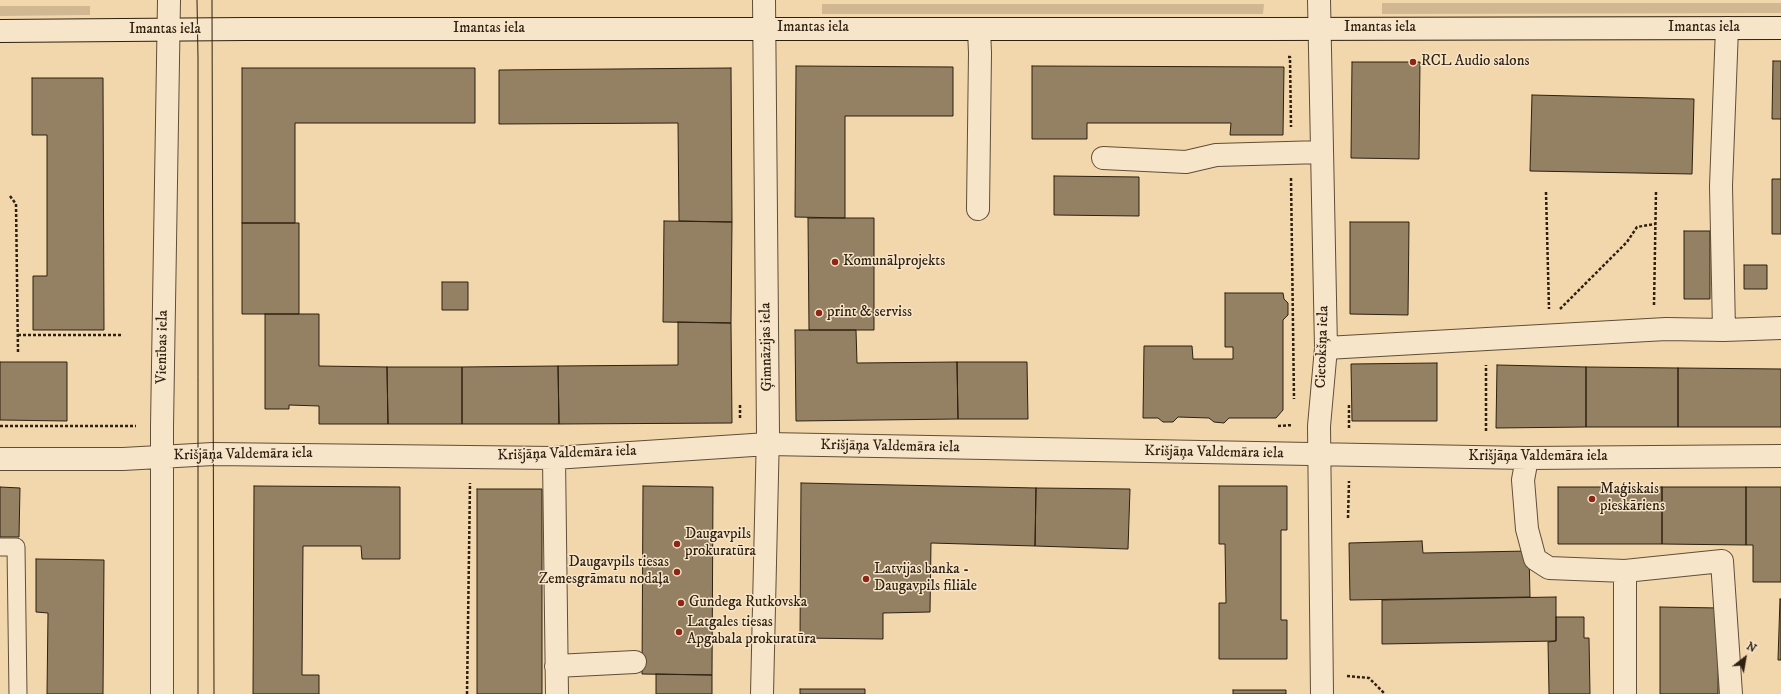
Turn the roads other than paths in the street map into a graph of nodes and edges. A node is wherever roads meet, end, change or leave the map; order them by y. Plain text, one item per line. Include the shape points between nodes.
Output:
1 (169, 0) edge
2 (764, 0) edge
3 (1319, 0) edge
4 (764, 28) junction
5 (1727, 28) junction
6 (1781, 28) edge
7 (169, 29) junction
8 (979, 29) junction
9 (1320, 29) junction
10 (0, 31) edge
11 (1322, 152) junction
12 (1102, 158) dead end
13 (978, 209) dead end
14 (1781, 328) edge
15 (1724, 330) junction
16 (1326, 348) junction
17 (768, 444) junction
18 (1318, 454) junction
19 (162, 456) junction
20 (1781, 456) edge
21 (554, 458) junction
22 (1527, 458) junction
23 (0, 459) edge
24 (0, 547) edge
25 (1625, 571) junction
26 (635, 662) dead end
27 (556, 666) junction
28 (18, 694) edge
29 (162, 694) edge
30 (557, 694) edge
31 (762, 694) edge
32 (1322, 694) edge
33 (1625, 694) edge
34 (1731, 694) edge

1 - 7 street, Vienības iela
2 - 4 street, Ģimnāzijas iela
3 - 9 street, Cietokšņa iela
4 - 7 street, Imantas iela
4 - 8 street, Imantas iela
4 - 17 street, Ģimnāzijas iela
5 - 6 street, Imantas iela
5 - 9 street, Imantas iela
5 - 15 street via 1721,186
7 - 10 street, Imantas iela
7 - 19 street, Vienības iela
8 - 9 street, Imantas iela
8 - 13 street
9 - 11 street, Cietokšņa iela
11 - 12 street via 1216,155 1186,162
11 - 16 street, Cietokšņa iela
14 - 15 street
15 - 16 street via 1549,328
16 - 18 street, Cietokšņa iela
17 - 18 street, Krišjāņa Valdemāra iela
17 - 21 street, Krišjāņa Valdemāra iela
17 - 31 street, Ģimnāzijas iela
18 - 22 street, Krišjāņa Valdemāra iela
18 - 32 street, Cietokšņa iela
19 - 21 street, Krišjāņa Valdemāra iela via 220,454
19 - 23 street, Krišjāņa Valdemāra iela via 123,459
19 - 29 street, Vienības iela
20 - 22 street, Krišjāņa Valdemāra iela
21 - 27 street
22 - 25 street via 1523,480 1527,529 1535,559 1548,568
24 - 28 lane via 16,547
25 - 33 street
25 - 34 street via 1722,561
26 - 27 street
27 - 30 street

